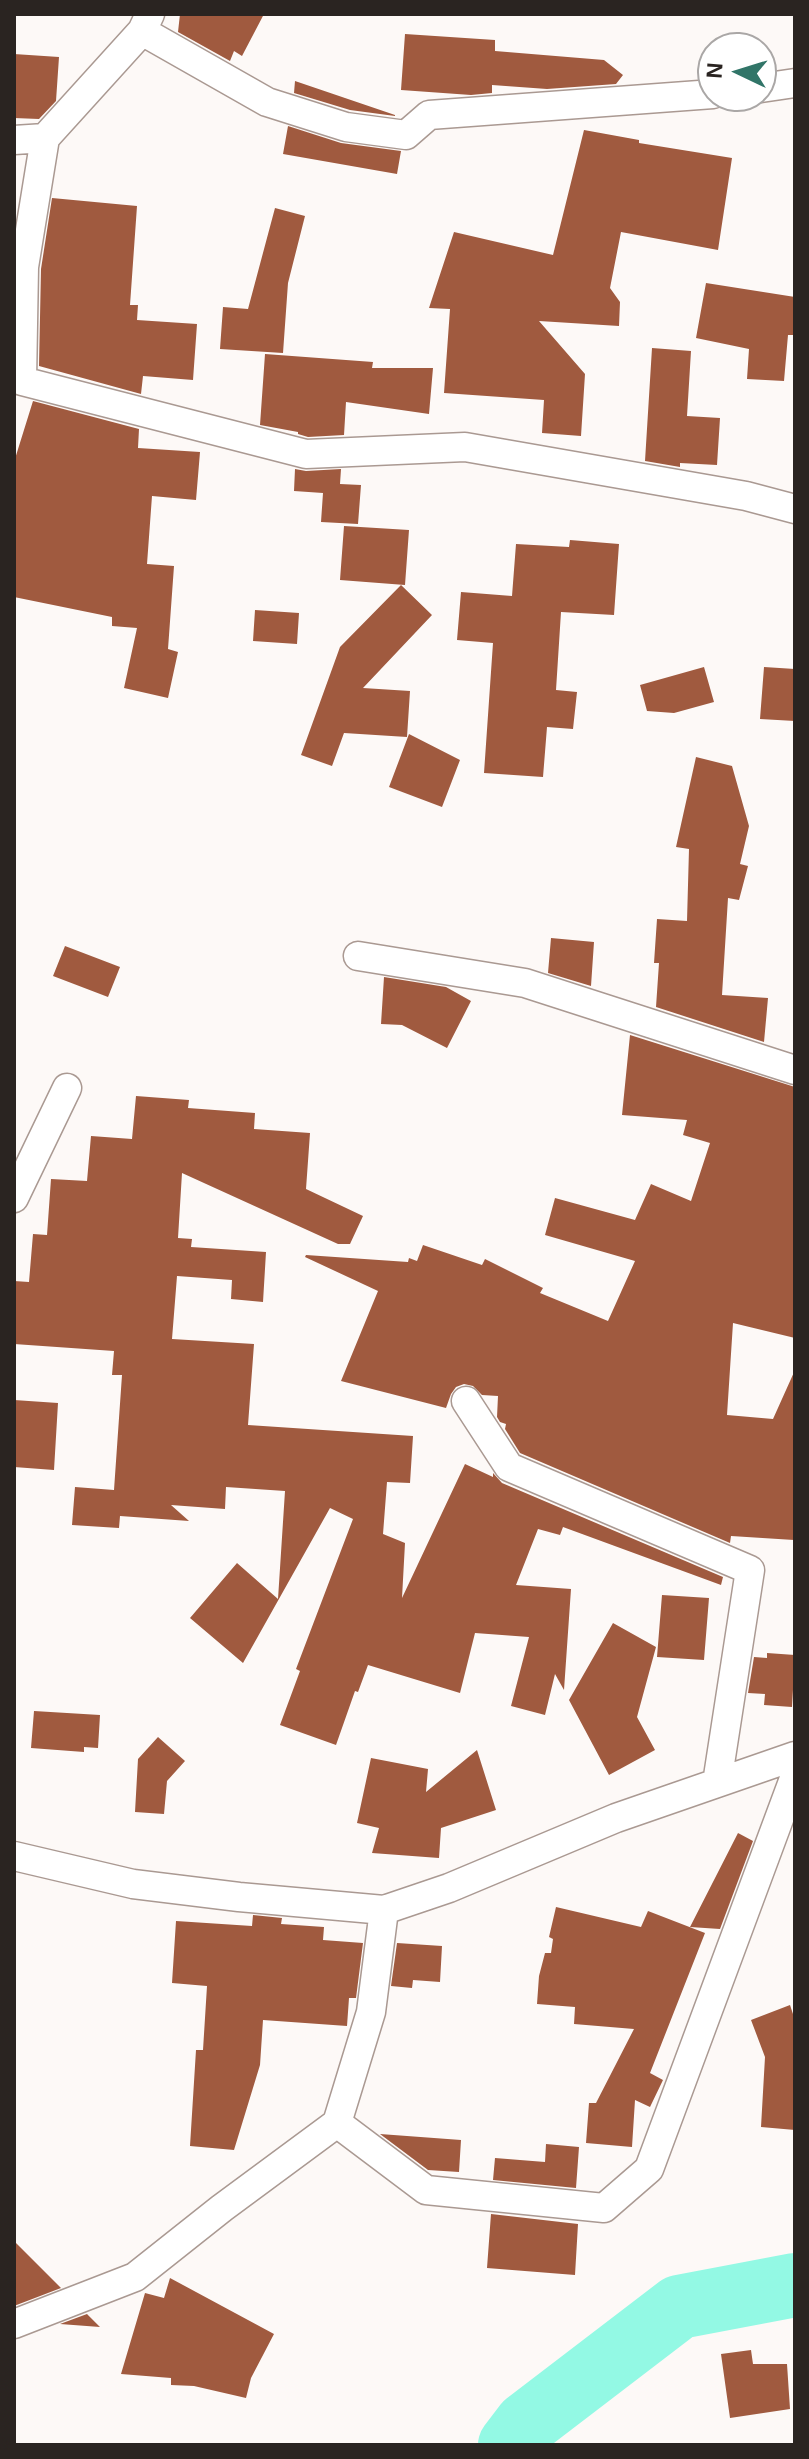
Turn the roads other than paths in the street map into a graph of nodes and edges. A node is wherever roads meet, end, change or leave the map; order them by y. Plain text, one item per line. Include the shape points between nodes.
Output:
1 (146, 22) edge
2 (697, 95) edge
3 (45, 138) junction
4 (14, 140) edge
5 (18, 391) edge
6 (795, 509) edge
7 (358, 956) dead end
8 (795, 1070) edge
9 (67, 1088) dead end
10 (14, 1198) edge
11 (466, 1401) dead end
12 (795, 1756) edge
13 (795, 1776) edge
14 (717, 1783) junction
15 (14, 1856) edge
16 (384, 1910) junction
17 (337, 2123) junction
18 (14, 2324) edge

1 - 2 street via 267,102 346,127 406,135 429,115
1 - 3 street
3 - 4 street
3 - 5 street via 24,267
5 - 6 street via 306,454 465,447
7 - 8 street via 525,983
9 - 10 street
11 - 14 street via 509,1467 750,1570
12 - 14 street
13 - 17 street via 649,2169 604,2208 426,2190
14 - 16 street
15 - 16 street via 133,1884
16 - 17 street via 371,2012
17 - 18 street via 135,2277

